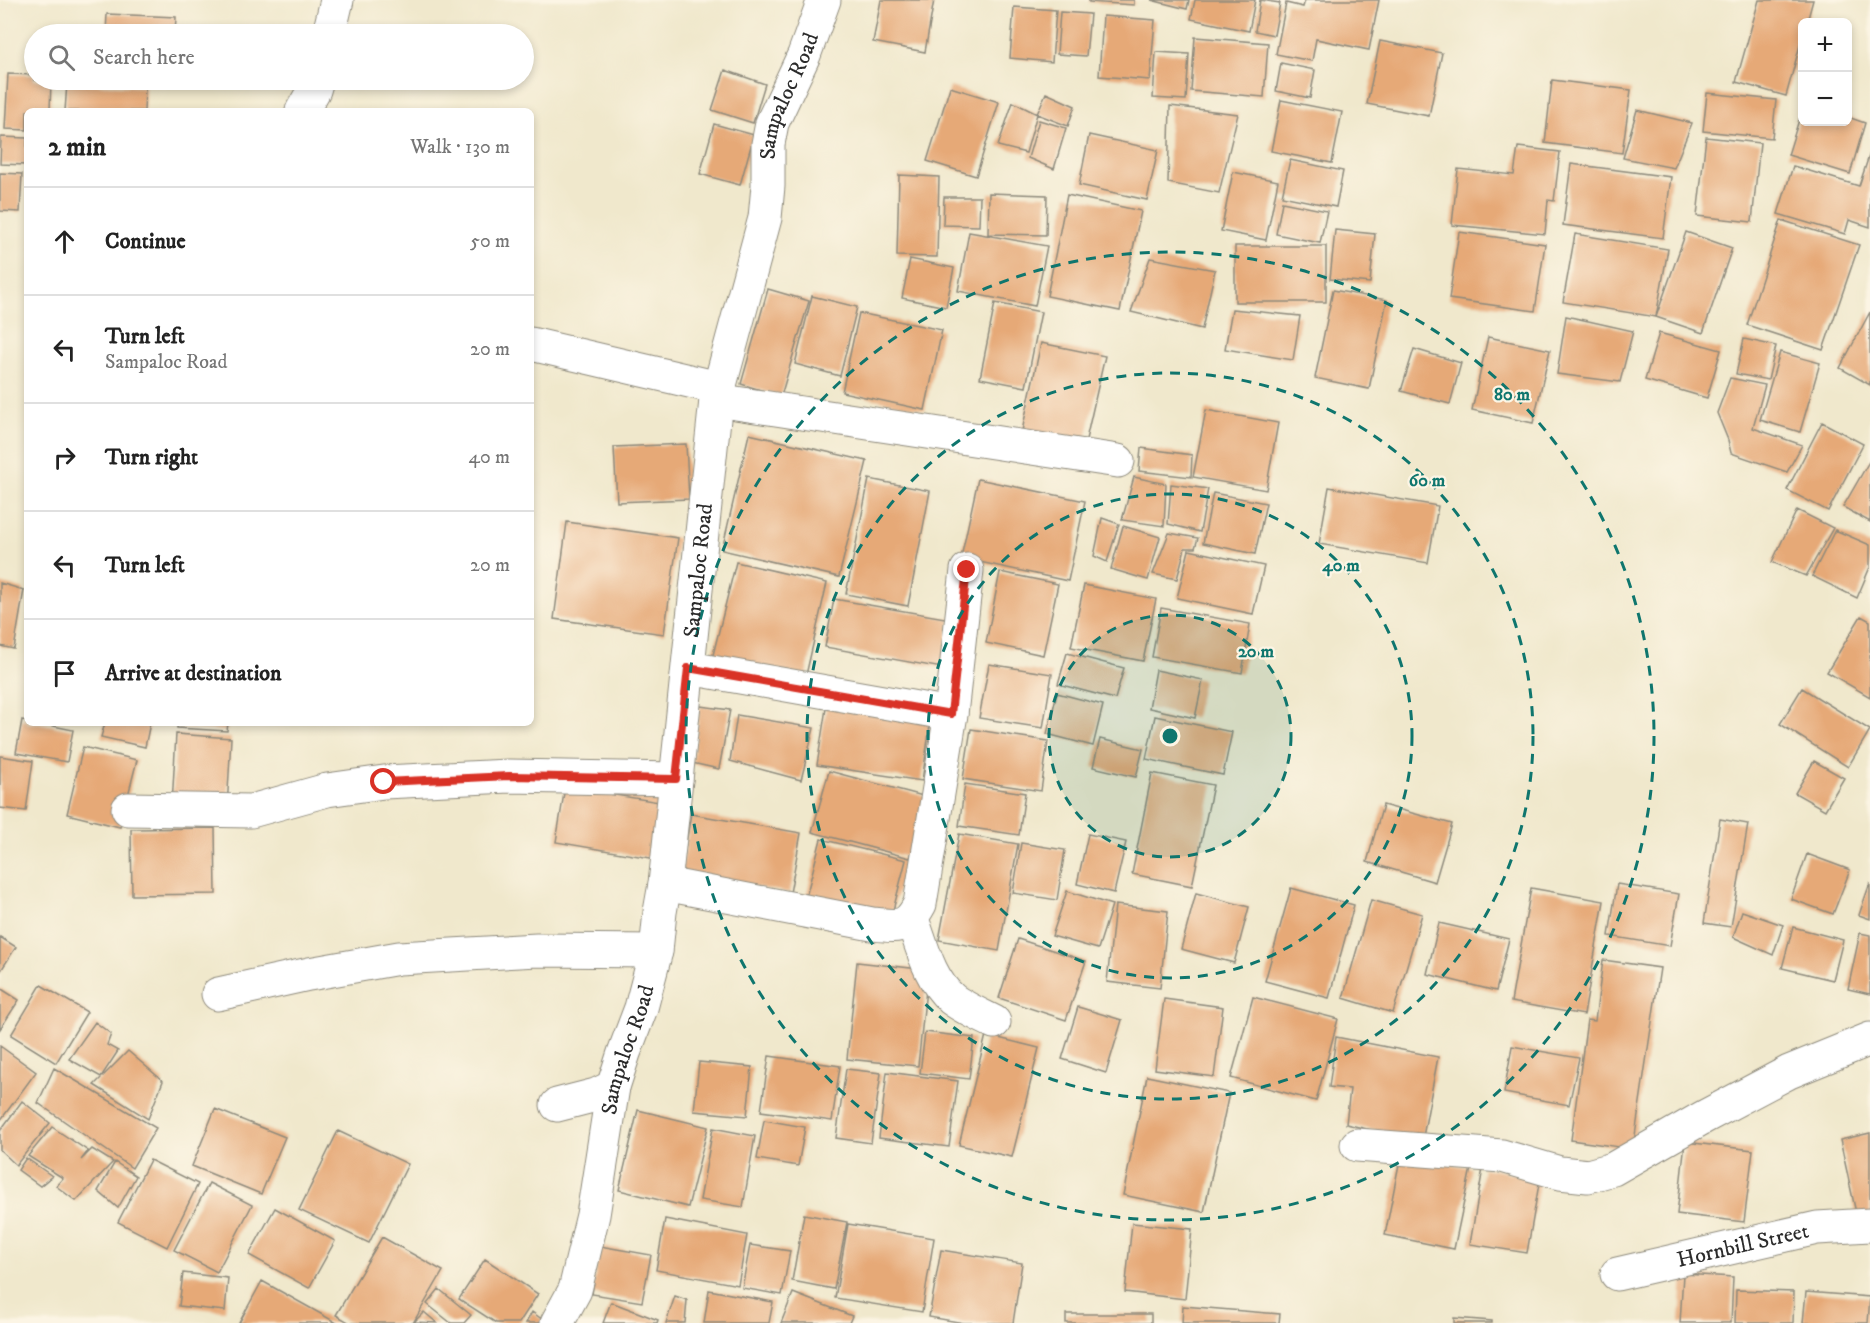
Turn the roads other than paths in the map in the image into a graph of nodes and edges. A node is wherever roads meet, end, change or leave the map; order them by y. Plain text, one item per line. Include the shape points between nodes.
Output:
1 (337, 0) edge
2 (824, 0) edge
3 (331, 24) edge
4 (314, 90) edge
5 (304, 108) edge
6 (534, 345) edge
7 (717, 394) junction
8 (1118, 461) dead end
9 (967, 570) dead end
10 (688, 668) junction
11 (951, 714) junction
12 (676, 779) junction
13 (128, 809) dead end
14 (665, 885) junction
15 (912, 919) junction
16 (656, 951) junction
17 (218, 994) dead end
18 (993, 1022) dead end
19 (1870, 1039) edge
20 (613, 1087) junction
21 (557, 1105) dead end
22 (1357, 1145) dead end
23 (1870, 1225) edge
24 (1617, 1274) dead end
25 (557, 1323) edge

1 - 3 street
2 - 7 street, Sampaloc Road via 772,123 765,218
4 - 5 street
6 - 7 street
7 - 8 street
7 - 10 street, Sampaloc Road
9 - 11 street
10 - 11 street
10 - 12 street, Sampaloc Road
11 - 15 street via 920,904
12 - 13 street via 509,776 384,782 327,790 251,812
12 - 14 street, Sampaloc Road
14 - 15 street via 872,924 899,926
14 - 16 street, Sampaloc Road
15 - 18 street via 937,982 952,999
16 - 17 street via 537,950 399,958
16 - 20 street, Sampaloc Road
19 - 22 street via 1789,1072 1613,1169 1588,1176 1560,1173 1502,1156
20 - 21 street
20 - 25 street, Sampaloc Road via 588,1237 575,1290
23 - 24 street, Hornbill Street via 1817,1228

